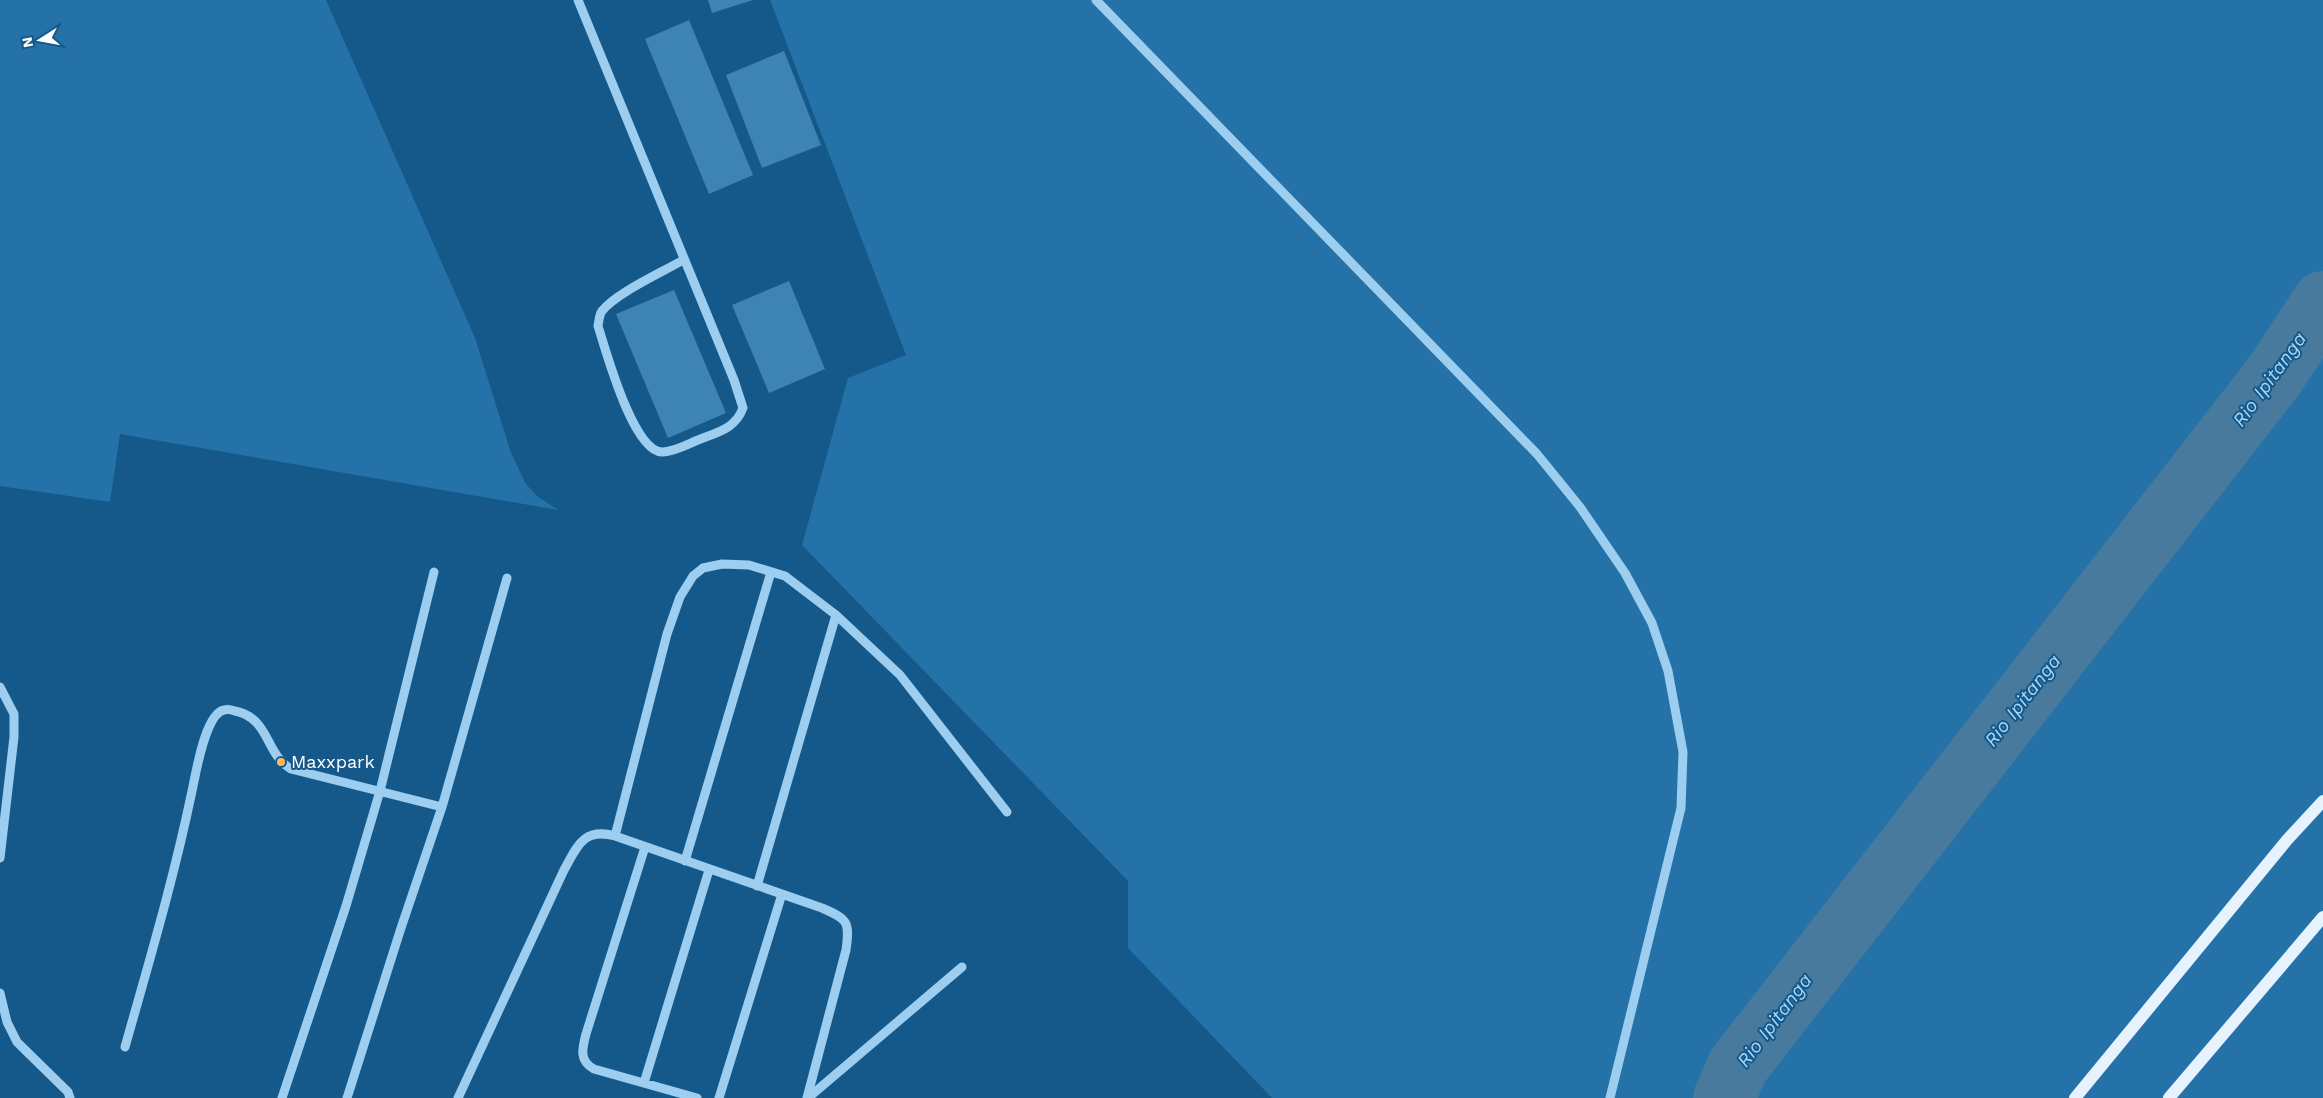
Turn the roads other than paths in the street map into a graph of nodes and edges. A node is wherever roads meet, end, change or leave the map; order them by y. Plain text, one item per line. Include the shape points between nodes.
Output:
1 (578, 0) edge
2 (1096, 0) edge
3 (684, 260) junction
4 (434, 572) dead end
5 (771, 572) junction
6 (507, 578) dead end
7 (836, 615) junction
8 (0, 687) edge
9 (380, 791) junction
10 (2323, 800) edge
11 (442, 807) junction
12 (1007, 812) dead end
13 (615, 836) junction
14 (645, 847) junction
15 (0, 858) edge
16 (685, 862) junction
17 (709, 870) junction
18 (757, 886) junction
19 (782, 894) junction
20 (2323, 917) edge
21 (962, 967) dead end
22 (0, 993) edge
23 (125, 1047) dead end
24 (644, 1083) junction
25 (70, 1098) edge
26 (282, 1098) edge
27 (347, 1098) edge
28 (458, 1098) edge
29 (697, 1098) edge
30 (718, 1098) edge
31 (807, 1098) edge
32 (1610, 1098) edge
33 (2075, 1098) edge
34 (2169, 1098) edge

1 - 3 lane
2 - 32 lane via 1537,454 1580,507 1626,573 1652,623 1668,671 1683,752 1681,808
3 - 3 lane via 619,297 602,311 598,326 625,404 642,438 652,449 662,452 727,428 739,419 743,408
4 - 9 lane
5 - 7 lane via 784,576
5 - 13 lane via 749,565 722,564 703,568 693,576 680,597 667,634
5 - 16 lane
6 - 11 lane
7 - 12 lane via 900,675
7 - 18 lane
8 - 15 lane via 14,714 14,722
9 - 11 lane
9 - 23 lane via 291,769 277,756 260,724 242,712 226,709 217,713 210,724 200,757 175,872
9 - 26 lane via 346,906
10 - 33 main road
11 - 27 lane
13 - 14 lane
13 - 28 lane via 596,834 580,842
14 - 16 lane
14 - 24 lane via 582,1050 587,1065 594,1069
16 - 17 lane
17 - 18 lane
17 - 24 lane
18 - 19 lane
19 - 30 lane
19 - 31 lane via 840,916 848,928 846,950
20 - 34 main road
21 - 31 lane
22 - 25 lane via 7,1022 17,1042 68,1092
24 - 29 lane

